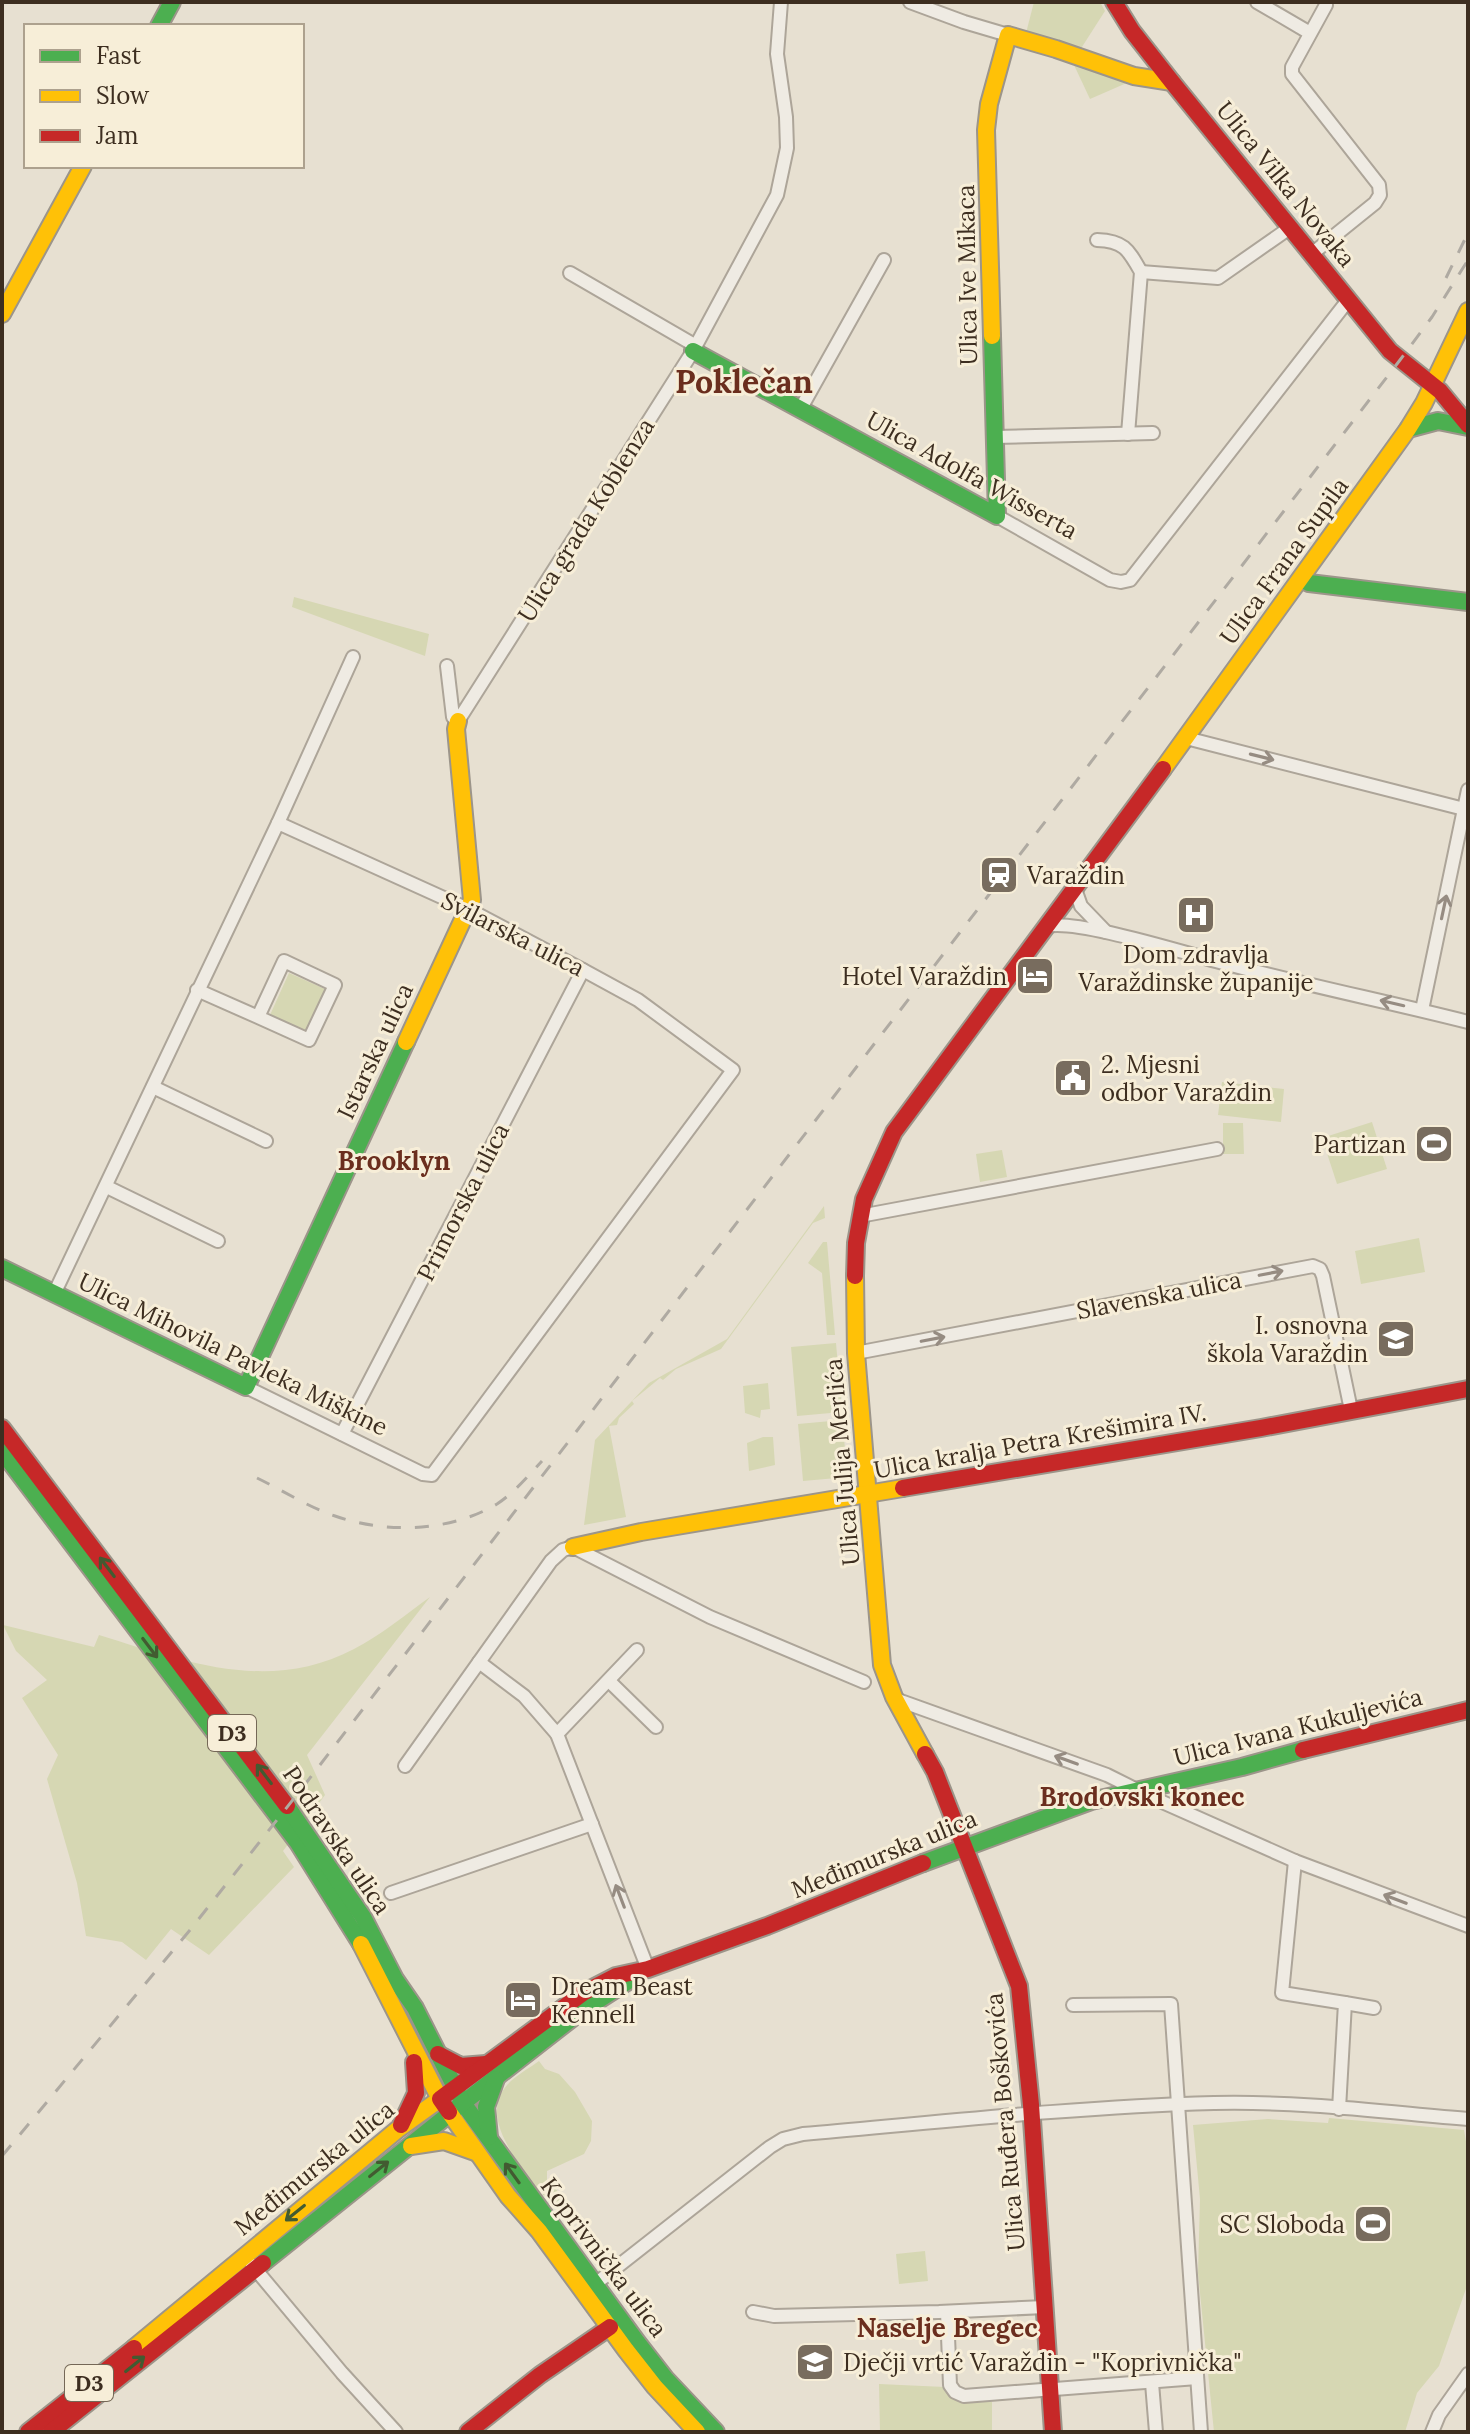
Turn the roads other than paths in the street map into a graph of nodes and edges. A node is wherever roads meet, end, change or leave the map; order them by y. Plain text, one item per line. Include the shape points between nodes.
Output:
1 (172, 2) edge
2 (781, 2) edge
3 (910, 2) edge
4 (1114, 2) edge
5 (1257, 2) edge
6 (1326, 5) dead end
7 (160, 24) edge
8 (1310, 33) junction
9 (1008, 35) junction
10 (1172, 82) junction
11 (82, 168) edge
12 (1291, 227) junction
13 (1097, 240) dead end
14 (1313, 253) junction
15 (884, 260) dead end
16 (1141, 272) junction
17 (570, 273) dead end
18 (1349, 299) junction
19 (1468, 311) edge
20 (2, 314) edge
21 (694, 348) junction
22 (1433, 385) junction
23 (801, 408) junction
24 (1468, 426) edge
25 (1408, 429) junction
26 (1153, 433) dead end
27 (1128, 434) junction
28 (994, 437) junction
29 (997, 516) junction
30 (1301, 579) junction
31 (1468, 602) edge
32 (353, 657) dead end
33 (447, 666) dead end
34 (458, 721) junction
35 (1186, 738) junction
36 (1468, 790) edge
37 (1464, 809) junction
38 (278, 823) junction
39 (1075, 889) junction
40 (468, 909) junction
41 (1047, 926) junction
42 (1109, 934) junction
43 (583, 970) junction
44 (197, 990) junction
45 (1422, 1010) junction
46 (258, 1017) junction
47 (1468, 1022) edge
48 (153, 1087) junction
49 (266, 1141) dead end
50 (1217, 1149) dead end
51 (107, 1187) junction
52 (860, 1216) junction
53 (218, 1241) dead end
54 (2, 1268) edge
55 (54, 1294) junction
56 (856, 1353) junction
57 (246, 1387) junction
58 (1468, 1389) edge
59 (1351, 1410) junction
60 (2, 1428) edge
61 (342, 1434) junction
62 (2, 1451) edge
63 (441, 1466) joint
64 (868, 1494) junction
65 (573, 1547) junction
66 (637, 1650) dead end
67 (479, 1662) junction
68 (609, 1681) junction
69 (864, 1682) dead end
70 (895, 1699) junction
71 (1468, 1710) edge
72 (656, 1727) dead end
73 (557, 1734) junction
74 (405, 1766) dead end
75 (1139, 1789) junction
76 (592, 1824) junction
77 (965, 1846) junction
78 (1295, 1861) junction
79 (391, 1893) dead end
80 (1468, 1926) edge
81 (648, 1969) junction
82 (1345, 2003) junction
83 (1073, 2005) dead end
84 (1374, 2008) dead end
85 (415, 2051) junction
86 (438, 2054) junction
87 (494, 2069) junction
88 (459, 2096) junction
89 (1177, 2105) junction
90 (445, 2106) junction
91 (1339, 2109) junction
92 (1031, 2114) junction
93 (1468, 2119) edge
94 (397, 2130) junction
95 (490, 2142) junction
96 (405, 2148) junction
97 (475, 2152) junction
98 (245, 2254) junction
99 (255, 2269) junction
100 (594, 2285) junction
101 (1045, 2307) junction
102 (753, 2312) dead end
103 (947, 2312) junction
104 (610, 2327) junction
105 (1468, 2374) edge
106 (1197, 2378) junction
107 (1152, 2383) junction
108 (1051, 2390) junction
109 (28, 2432) edge
110 (51, 2432) edge
111 (396, 2432) edge
112 (468, 2432) edge
113 (697, 2432) edge
114 (716, 2432) edge
115 (1053, 2432) edge
116 (1156, 2432) edge
117 (1201, 2432) edge
118 (1432, 2432) edge

1 - 7 main road
2 - 21 street, Ulica grada Koblenza via 777,54 788,140 783,176 769,215
3 - 9 street
4 - 10 main road, Ulica Vilka Novaka
5 - 8 street
6 - 8 street
8 - 14 street via 1292,74 1379,185 1380,195
9 - 10 main road via 1147,80
9 - 28 main road, Ulica Ive Mikaca via 987,117
10 - 12 main road, Ulica Vilka Novaka
11 - 20 main road
12 - 14 main road, Ulica Vilka Novaka
12 - 16 street via 1218,278
13 - 16 street via 1116,240
14 - 18 main road, Ulica Vilka Novaka
15 - 23 street
16 - 27 street
17 - 21 street, Ulica Adolfa Wisserta
18 - 22 main road, Ulica Vilka Novaka via 1390,351
18 - 29 street, Ulica Adolfa Wisserta via 1130,580 1110,580
19 - 22 main road, Ulica Frana Supila
21 - 23 main road, Ulica Adolfa Wisserta
21 - 34 street, Ulica grada Koblenza
22 - 24 main road, Ulica Vilka Novaka
22 - 25 main road, Ulica Frana Supila
23 - 29 main road, Ulica Adolfa Wisserta
24 - 25 main road via 1436,420
25 - 30 main road, Ulica Frana Supila
26 - 27 street
27 - 28 street
28 - 29 main road, Ulica Ive Mikaca
30 - 31 main road
30 - 35 main road, Ulica Frana Supila
32 - 38 street
33 - 34 street via 453,717
34 - 40 main road, Istarska ulica via 472,900
35 -> 37 street
35 - 39 main road, Ulica Frana Supila
36 - 37 street
45 -> 37 street
38 - 40 street, Svilarska ulica
38 - 44 street
39 - 41 main road, Ulica Frana Supila
39 - 42 street via 1081,906
40 - 43 street, Svilarska ulica
40 - 57 main road, Istarska ulica
41 - 42 street
41 - 52 main road, Ulica Julija Merlića via 887,1145
45 -> 42 street
43 - 61 street, Primorska ulica
43 - 63 street, Svilarska ulica via 638,1000 733,1070
44 - 46 street
44 - 48 street
45 - 47 street
46 - 46 street via 309,1040 335,985 284,961
48 - 49 street
48 - 51 street
50 - 52 street
51 - 53 street
51 - 55 street
52 - 56 main road, Ulica Julija Merlića
54 - 55 main road, Ulica Mihovila Pavleka Miškine
55 - 57 main road, Ulica Mihovila Pavleka Miškine
56 -> 59 street, Slavenska ulica via 1313,1266 1323,1276
56 - 64 main road, Ulica Julija Merlića
57 - 61 street, Ulica Mihovila Pavleka Miškine
58 - 59 main road, Ulica kralja Petra Krešimira IV.
59 - 64 main road, Ulica kralja Petra Krešimira IV.
86 -> 60 main road, Podravska ulica / D3 via 363,1917 309,1835
61 - 63 street, Ulica Mihovila Pavleka Miškine via 427,1476
62 -> 85 main road, Podravska ulica / D3 via 298,1843 352,1926
64 - 65 main road, Ulica kralja Petra Krešimira IV.
64 - 70 main road, Ulica Julija Merlića via 882,1665
65 - 67 street via 551,1561
65 - 69 street via 710,1617
66 - 68 street
67 - 73 street via 524,1696
67 - 74 street
68 - 72 street
68 - 73 street
75 -> 70 street
70 - 77 main road, Ulica Julija Merlića via 935,1772
71 - 75 main road, Ulica Ivana Kukuljevića
73 - 76 street
75 - 77 main road, Međimurska ulica
75 - 78 street
76 - 79 street
81 -> 76 street
77 - 81 main road, Međimurska ulica
77 - 92 main road, Ulica Ruđera Boškovića via 1019,1986
80 -> 78 street
78 - 82 street via 1282,1993
81 - 87 main road, Međimurska ulica via 594,1986
82 - 84 street
82 - 91 street
83 - 89 street via 1171,2004
85 - 90 main road, Podravska ulica / D3
85 - 94 main road, D3 via 416,2093
86 - 87 main road via 461,2066
86 - 88 main road, Podravska ulica / D3
87 - 88 main road, Međimurska ulica
87 - 95 main road via 486,2101
88 - 90 main road, Međimurska ulica
88 - 95 main road, Koprivnička ulica
89 - 91 street
89 - 92 street
89 - 106 street
90 - 94 main road, Međimurska ulica / D3
90 - 96 main road, Međimurska ulica / D3
90 - 97 main road, Koprivnička ulica
91 - 93 street
92 - 100 street via 783,2139
92 - 101 main road, Ulica Ruđera Boškovića
94 -> 98 main road, Međimurska ulica / D3
100 -> 95 main road, Koprivnička ulica
96 - 97 main road via 444,2139
99 -> 96 main road, Međimurska ulica / D3
97 - 104 main road, Koprivnička ulica
98 - 99 street
98 - 109 main road, Međimurska ulica / D3
110 -> 99 main road, Međimurska ulica / D3
99 - 111 street
100 - 114 main road, Koprivnička ulica via 665,2378
101 - 103 street
101 - 108 main road, Ulica Ruđera Boškovića
102 - 103 street
103 - 108 street via 950,2385 955,2392 964,2396
104 - 112 main road
104 - 113 main road, Koprivnička ulica
105 - 118 street
106 - 107 street
106 - 117 street
107 - 108 street
107 - 116 street
108 - 115 main road, Ulica Ruđera Boškovića

